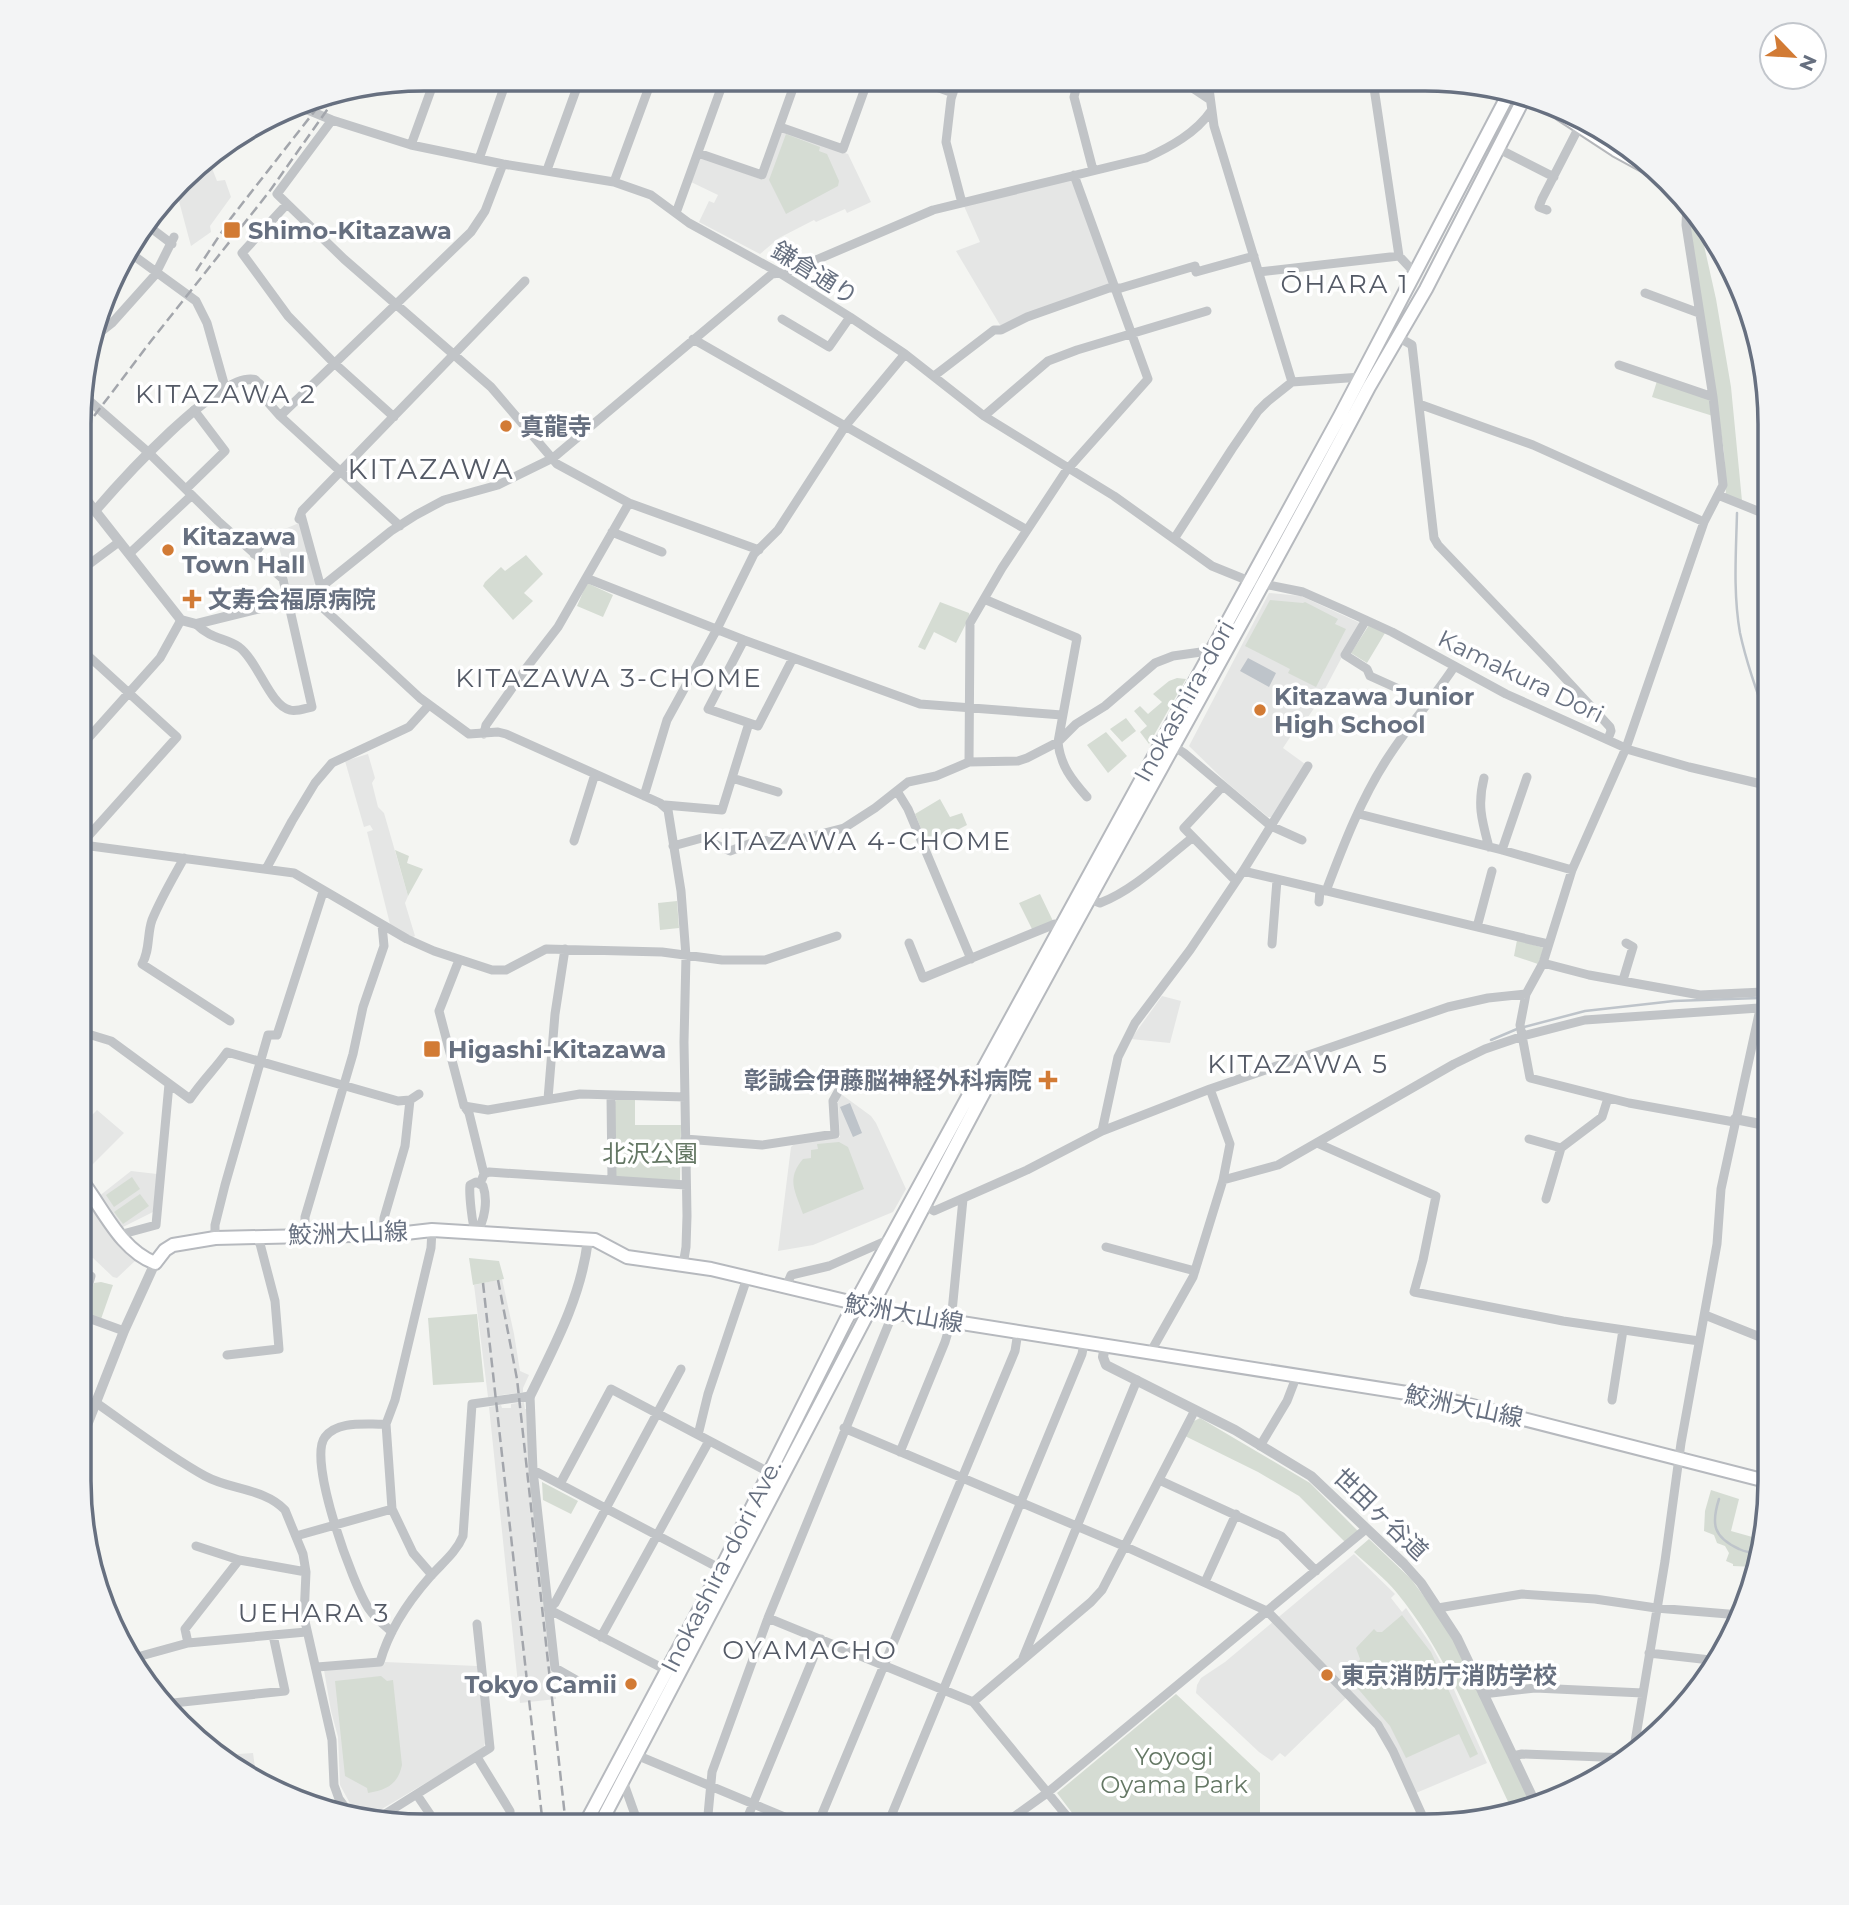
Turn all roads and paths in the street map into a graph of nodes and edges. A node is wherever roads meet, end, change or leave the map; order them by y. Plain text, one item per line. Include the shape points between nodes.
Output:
1 (431, 91) edge
2 (504, 91) edge
3 (576, 91) edge
4 (648, 91) edge
5 (720, 91) edge
6 (792, 91) edge
7 (864, 91) edge
8 (947, 91) edge
9 (1075, 91) edge
10 (1197, 91) edge
11 (1209, 91) edge
12 (1374, 91) edge
13 (953, 93) joint
14 (1209, 99) junction
15 (1505, 101) edge
16 (1520, 105) edge
17 (311, 111) edge
18 (1210, 111) junction
19 (332, 120) junction
20 (780, 127) junction
21 (1578, 129) edge
22 (411, 145) junction
23 (1499, 149) junction
24 (698, 153) junction
25 (479, 159) junction
26 (503, 164) junction
27 (1489, 169) junction
28 (547, 170) junction
29 (1094, 170) junction
30 (1074, 175) junction
31 (1554, 177) junction
32 (614, 182) junction
33 (1458, 190) junction
34 (962, 203) junction
35 (288, 204) junction
36 (1547, 210) dead end
37 (676, 213) junction
38 (1686, 218) edge
39 (154, 229) edge
40 (1254, 256) junction
41 (1399, 256) junction
42 (137, 257) edge
43 (157, 270) junction
44 (778, 272) junction
45 (1259, 272) junction
46 (1414, 272) junction
47 (525, 281) dead end
48 (1116, 288) junction
49 (1646, 293) dead end
50 (397, 303) junction
51 (1207, 311) dead end
52 (1699, 313) junction
53 (850, 317) junction
54 (782, 319) dead end
55 (105, 328) edge
56 (1133, 334) junction
57 (1398, 337) junction
58 (693, 339) junction
59 (905, 354) junction
60 (456, 355) junction
61 (333, 362) junction
62 (1619, 365) dead end
63 (934, 376) junction
64 (1361, 377) junction
65 (256, 380) joint
66 (1292, 382) junction
67 (225, 387) junction
68 (1713, 397) junction
69 (92, 403) edge
70 (1419, 404) junction
71 (194, 410) junction
72 (280, 416) junction
73 (984, 416) junction
74 (394, 417) junction
75 (846, 425) junction
76 (149, 453) junction
77 (553, 458) junction
78 (1070, 467) junction
79 (341, 472) junction
80 (189, 492) junction
81 (1723, 497) junction
82 (629, 503) junction
83 (91, 506) edge
84 (94, 510) junction
85 (1758, 511) edge
86 (1704, 522) junction
87 (400, 526) junction
88 (1027, 530) junction
89 (612, 532) junction
90 (271, 533) dead end
91 (1174, 539) junction
92 (119, 542) junction
93 (759, 550) junction
94 (662, 552) dead end
95 (129, 554) junction
96 (254, 554) junction
97 (91, 563) edge
98 (586, 578) junction
99 (1249, 581) junction
100 (1263, 584) junction
101 (321, 588) junction
102 (310, 596) junction
103 (984, 599) junction
104 (289, 601) junction
105 (181, 620) junction
106 (1366, 620) junction
107 (196, 624) junction
108 (717, 629) junction
109 (744, 640) junction
110 (1210, 653) junction
111 (91, 658) edge
112 (793, 658) junction
113 (1454, 667) junction
114 (131, 694) junction
115 (1430, 703) junction
116 (429, 705) junction
117 (968, 707) junction
118 (1062, 715) junction
119 (749, 723) junction
120 (484, 734) junction
121 (91, 736) edge
122 (1608, 739) junction
123 (1058, 742) junction
124 (1172, 746) junction
125 (1626, 748) junction
126 (969, 762) junction
127 (1308, 766) dead end
128 (595, 774) junction
129 (1527, 777) dead end
130 (732, 778) junction
131 (1484, 778) dead end
132 (1758, 783) edge
133 (1223, 786) junction
134 (778, 792) dead end
135 (895, 793) junction
136 (644, 796) junction
137 (1087, 797) dead end
138 (665, 805) junction
139 (1359, 814) junction
140 (1271, 827) junction
141 (91, 834) edge
142 (1192, 838) junction
143 (1302, 840) dead end
144 (574, 841) dead end
145 (91, 844) edge
146 (673, 846) junction
147 (1489, 847) junction
148 (1502, 850) junction
149 (184, 858) junction
150 (266, 869) junction
151 (1572, 870) junction
152 (1243, 871) junction
153 (1492, 871) dead end
154 (1277, 880) junction
155 (1236, 881) junction
156 (1323, 890) junction
157 (323, 892) junction
158 (1090, 899) junction
159 (1319, 902) dead end
160 (382, 925) junction
161 (1061, 927) junction
162 (1477, 927) junction
163 (837, 936) dead end
164 (909, 943) dead end
165 (1626, 943) dead end
166 (1272, 944) dead end
167 (1548, 944) junction
168 (565, 949) junction
169 (686, 956) junction
170 (971, 959) junction
171 (458, 960) junction
172 (1543, 963) junction
173 (1623, 980) junction
174 (1758, 993) edge
175 (1526, 994) junction
176 (1758, 1007) edge
177 (1758, 1017) edge
178 (230, 1021) dead end
179 (1522, 1031) junction
180 (91, 1035) edge
181 (261, 1061) junction
182 (169, 1084) junction
183 (344, 1084) junction
184 (1210, 1089) junction
185 (839, 1090) dead end
186 (419, 1094) dead end
187 (611, 1097) junction
188 (685, 1097) junction
189 (1608, 1098) junction
190 (548, 1099) junction
191 (410, 1100) junction
192 (464, 1106) junction
193 (1734, 1120) junction
194 (1758, 1124) edge
195 (1102, 1131) junction
196 (685, 1139) junction
197 (1529, 1139) dead end
198 (1318, 1143) junction
199 (1561, 1148) junction
200 (484, 1174) junction
201 (612, 1179) junction
202 (1223, 1180) junction
203 (480, 1183) junction
204 (686, 1185) junction
205 (91, 1194) edge
206 (963, 1199) junction
207 (1546, 1199) dead end
208 (924, 1205) junction
209 (473, 1206) junction
210 (486, 1206) junction
211 (432, 1230) junction
212 (476, 1233) junction
213 (383, 1234) junction
214 (120, 1235) junction
215 (305, 1235) junction
216 (258, 1236) junction
217 (215, 1238) junction
218 (890, 1238) junction
219 (588, 1240) junction
220 (1106, 1247) dead end
221 (155, 1263) junction
222 (683, 1265) junction
223 (1195, 1271) junction
224 (747, 1278) junction
225 (786, 1287) junction
226 (855, 1305) junction
227 (870, 1308) junction
228 (887, 1311) junction
229 (1704, 1315) junction
230 (91, 1319) edge
231 (951, 1322) junction
232 (1622, 1330) junction
233 (124, 1331) junction
234 (1018, 1332) junction
235 (1758, 1336) edge
236 (1699, 1340) junction
237 (1084, 1343) junction
238 (1105, 1346) junction
239 (1150, 1353) junction
240 (227, 1355) dead end
241 (681, 1369) dead end
242 (1297, 1375) junction
243 (1137, 1380) junction
244 (530, 1396) junction
245 (1612, 1400) dead end
246 (96, 1402) junction
247 (1195, 1410) junction
248 (657, 1414) junction
249 (91, 1415) edge
250 (386, 1424) junction
251 (844, 1428) junction
252 (698, 1435) junction
253 (709, 1441) junction
254 (1260, 1446) junction
255 (900, 1452) junction
256 (1679, 1460) junction
257 (533, 1470) junction
258 (774, 1476) junction
259 (960, 1477) junction
260 (1758, 1479) edge
261 (1159, 1480) junction
262 (560, 1484) junction
263 (1020, 1503) junction
264 (606, 1508) junction
265 (392, 1509) junction
266 (1236, 1514) junction
267 (335, 1526) junction
268 (1077, 1526) junction
269 (1366, 1529) junction
270 (296, 1536) junction
271 (657, 1536) junction
272 (196, 1546) dead end
273 (1124, 1546) junction
274 (239, 1560) junction
275 (721, 1569) junction
276 (1316, 1571) junction
277 (306, 1572) junction
278 (432, 1575) junction
279 (1205, 1583) junction
280 (1438, 1608) junction
281 (1656, 1608) junction
282 (548, 1609) junction
283 (1267, 1611) junction
284 (1730, 1614) edge
285 (768, 1618) junction
286 (477, 1623) dead end
287 (306, 1632) junction
288 (392, 1632) junction
289 (273, 1636) junction
290 (601, 1637) junction
291 (821, 1639) junction
292 (188, 1643) junction
293 (1649, 1653) junction
294 (141, 1656) edge
295 (1706, 1659) edge
296 (1022, 1660) junction
297 (883, 1665) junction
298 (317, 1667) junction
299 (668, 1671) junction
300 (583, 1684) dead end
301 (943, 1690) junction
302 (1643, 1693) junction
303 (1483, 1694) junction
304 (972, 1702) junction
305 (176, 1703) edge
306 (1636, 1738) edge
307 (631, 1752) junction
308 (1513, 1756) junction
309 (477, 1757) junction
310 (1611, 1757) edge
311 (623, 1781) junction
312 (709, 1784) junction
313 (1046, 1793) junction
314 (417, 1795) junction
315 (1532, 1796) edge
316 (754, 1803) junction
317 (343, 1804) edge
318 (389, 1812) edge
319 (430, 1814) edge
320 (510, 1814) edge
321 (592, 1814) edge
322 (605, 1814) edge
323 (635, 1814) edge
324 (708, 1814) edge
325 (749, 1814) edge
326 (779, 1814) edge
327 (822, 1814) edge
328 (892, 1814) edge
329 (1017, 1814) edge
330 (1064, 1814) edge
331 (1422, 1814) edge

1 - 22 street
2 - 25 street
3 - 28 street
4 - 32 street
5 - 24 street
6 - 20 street
7 - 20 street via 843,149
8 - 13 street
9 - 29 street
10 - 14 street
11 - 14 street
12 - 41 street
13 - 34 street via 947,145
14 - 18 street
15 - 33 main road, Inokashira-dori
16 - 23 main road, Inokashira-dori
17 - 19 street, 鎌倉通り
18 - 29 street via 1194,131 1163,150
18 - 40 street
19 - 22 street, 鎌倉通り
19 - 35 street via 277,194
20 - 24 street via 762,175
21 - 31 street
22 - 25 street, 鎌倉通り
23 - 27 main road, Inokashira-dori
23 - 31 street
24 - 37 street
25 - 26 street, 鎌倉通り
26 - 28 street, 鎌倉通り
26 - 50 street via 479,222
27 - 33 main road via 1480,164
27 - 57 main road, Inokashira-dori
28 - 32 street, 鎌倉通り
29 - 30 street
30 - 34 street
30 - 48 street
31 - 36 street via 1539,207
32 - 37 street, 鎌倉通り via 651,195
33 - 46 main road, Inokashira-dori
34 - 44 street via 933,210 788,272
35 - 50 street
35 - 61 street via 242,253 288,316
37 - 44 street, 鎌倉通り
38 - 52 street
39 - 43 street via 173,240
40 - 45 street
40 - 48 street via 1196,272 1195,266
41 - 45 street
41 - 46 street
42 - 43 street
43 - 55 street
43 - 67 street via 196,300
44 - 53 street, 鎌倉通り
44 - 58 street
45 - 66 street
46 - 64 main road, Inokashira-dori
47 - 60 street
48 - 56 street
48 - 63 street via 994,330
49 - 52 street
50 - 60 street
50 - 61 street
51 - 56 street
52 - 68 street
53 - 54 street via 830,347
53 - 59 street, 鎌倉通り
56 - 73 street via 1048,361
56 - 78 street via 1147,379
57 - 70 street via 1412,345
57 - 100 main road, Inokashira-dori
58 - 75 street
58 - 77 street
59 - 63 street, 鎌倉通り
59 - 75 street
60 - 74 street
60 - 77 street via 491,387
61 - 72 street
61 - 74 street
62 - 68 street
63 - 73 street, 鎌倉通り
64 - 66 street
64 - 99 main road, Inokashira-dori
65 - 67 street
65 - 72 street
66 - 91 street via 1258,411
67 - 71 street
68 - 81 street
69 - 76 street
70 - 86 street via 1533,445
70 - 122 street via 1434,538 1610,727
71 - 76 street
71 - 80 street via 225,452
72 - 79 street
73 - 78 street, 鎌倉通り
74 - 79 street
75 - 88 street
75 - 93 street via 778,530
76 - 80 street
76 - 84 street
77 - 82 street
77 - 87 street via 498,485 444,500
78 - 88 street
78 - 91 street, 鎌倉通り
79 - 87 street
79 - 101 street via 300,517
80 - 95 street
80 - 96 street
81 - 85 street
81 - 86 street
82 - 89 street
82 - 93 street
83 - 84 street
84 - 92 street
86 - 125 street
87 - 101 street
88 - 103 street
89 - 94 street
89 - 98 street
90 - 96 street
91 - 99 street, 鎌倉通り via 1212,566
92 - 95 street
92 - 97 street
93 - 108 street
95 - 105 street
96 - 104 street via 283,579
98 - 108 street
98 - 120 street
99 - 100 street, 鎌倉通り
99 - 110 main road, Inokashira-dori
100 - 106 street, Kamakura Dori via 1303,592
100 - 124 main road, Inokashira-dori
101 - 102 street
102 - 104 street
102 - 116 street
103 - 117 street via 970,624
103 - 118 street via 1077,638
104 - 107 street
104 - 107 street via 312,707 285,708 241,649
105 - 107 street
105 - 114 street via 160,658
106 - 113 street, Kamakura Dori
106 - 115 street via 1345,655 1370,676
108 - 109 street
108 - 136 street via 667,720
109 - 112 street
109 - 119 street via 708,709
110 - 123 street via 1173,656 1155,663
110 - 161 main road, Inokashira-dori
111 - 114 street
112 - 117 street via 920,704
112 - 119 street via 758,726
113 - 115 street
113 - 122 street, Kamakura Dori
114 - 121 street
114 - 141 street via 177,737
115 - 139 street via 1387,759
116 - 120 street via 469,734
116 - 150 street via 409,727 332,763 303,802
117 - 118 street
117 - 126 street
118 - 123 street
119 - 130 street
120 - 128 street via 506,734
122 - 125 street, Kamakura Dori
123 - 126 street via 1018,761
123 - 137 street via 1068,774
124 - 133 street
124 - 158 main road, Inokashira-dori
125 - 132 street, Kamakura Dori
125 - 151 street
126 - 135 street via 908,782
127 - 140 street
128 - 136 street
128 - 144 street
129 - 148 street
130 - 134 street
130 - 138 street via 722,810
131 - 147 street via 1480,815
133 - 140 street
133 - 142 street via 1184,828
135 - 146 street via 844,828 805,838 757,841 730,851 702,838
135 - 170 street via 908,809
136 - 138 street
138 - 146 street
139 - 147 street
139 - 156 street
140 - 143 street
140 - 152 street
142 - 155 street
142 - 158 street via 1106,901
145 - 149 street
146 - 169 street
147 - 148 street
148 - 151 street
149 - 150 street
149 - 178 street via 151,923 142,964
150 - 157 street via 294,873
151 - 167 street
152 - 154 street
152 - 155 street
153 - 162 street
154 - 156 street
154 - 166 street
155 - 195 street via 1135,1023 1118,1057
156 - 159 street
156 - 162 street
157 - 160 street
157 - 181 street via 277,1035 268,1035
158 - 208 main road, Inokashira-dori
160 - 171 street
160 - 183 street via 384,946
161 - 170 street via 1055,924
161 - 218 main road, Inokashira-dori
162 - 167 street
163 - 169 street via 750,962
164 - 170 street via 923,978
165 - 173 street via 1633,947
167 - 172 street
168 - 169 street
168 - 171 street via 546,949 506,970
168 - 190 street
169 - 188 street
171 - 192 street via 439,1012
172 - 173 street
172 - 175 street
173 - 174 street via 1700,995
175 - 179 street
175 - 184 street via 1448,1007
176 - 179 street via 1585,1020
177 - 193 street
179 - 189 street via 1530,1078
179 - 198 street via 1454,1064
180 - 182 street via 111,1041
181 - 182 street via 227,1052 190,1099
181 - 183 street
181 - 217 street via 225,1185
182 - 214 street via 156,1225
183 - 191 street via 398,1101
183 - 215 street via 305,1217
184 - 195 street
184 - 202 street via 1230,1144
185 - 196 street via 833,1101 835,1134 762,1145
186 - 191 street
187 - 188 street
187 - 190 street via 580,1094
187 - 201 street
188 - 196 street
189 - 193 street
189 - 199 street via 1602,1117
190 - 192 street via 488,1110
191 - 213 street via 405,1146
192 - 200 street
193 - 194 street
193 - 229 street
195 - 206 street
196 - 204 street
197 - 199 street
198 - 202 street via 1279,1165
198 - 232 street via 1436,1196 1414,1293
199 - 207 street
200 - 201 street
200 - 203 street
201 - 204 street
202 - 223 street
203 - 209 street via 469,1188
203 - 210 street
204 - 222 street
205 - 214 main road
206 - 208 street via 934,1211
206 - 231 street
208 - 227 main road, Inokashira-dori
209 - 210 street
209 - 212 street
210 - 212 street
211 - 212 main road, 鮫洲大山線
211 - 213 main road, 鮫洲大山線
211 - 250 street
212 - 219 main road, 鮫洲大山線
213 - 215 main road, 鮫洲大山線
214 - 221 main road via 141,1257
215 - 216 main road, 鮫洲大山線
216 - 217 main road, 鮫洲大山線
216 - 240 street via 275,1301 279,1349
217 - 221 main road, 鮫洲大山線 via 173,1245
218 - 225 street via 829,1266 791,1275
218 - 226 main road, Inokashira-dori
219 - 222 main road, 鮫洲大山線 via 605,1243 627,1257
219 - 244 street via 583,1273 567,1320
220 - 223 street
221 - 233 street
222 - 224 main road, 鮫洲大山線
223 - 239 street
224 - 225 main road, 鮫洲大山線
224 - 252 street
225 - 226 main road, 鮫洲大山線
226 - 227 main road, 鮫洲大山線
226 - 258 main road, Inokashira-dori Ave.
227 - 228 main road, 鮫洲大山線
227 - 258 main road, Inokashira-dori Ave.
228 - 231 main road, 鮫洲大山線
228 - 251 street via 889,1323
229 - 235 street
229 - 236 street
230 - 233 street
231 - 234 main road, 鮫洲大山線
231 - 255 street
232 - 236 street
232 - 245 street
233 - 246 street
234 - 237 main road, 鮫洲大山線
234 - 259 street via 1015,1351
236 - 256 street
237 - 238 main road, 鮫洲大山線
237 - 263 street
238 - 239 main road, 鮫洲大山線
238 - 243 street, 世田ヶ谷道 via 1105,1363
239 - 242 main road, 鮫洲大山線
241 - 248 street
242 - 254 street
242 - 256 main road, 鮫洲大山線 via 1481,1407
243 - 247 street, 世田ヶ谷道
243 - 268 street
244 - 257 street
244 - 278 street via 472,1404 463,1536
246 - 249 street
246 - 270 street via 207,1477 280,1505
247 - 254 street, 世田ヶ谷道
247 - 261 street
248 - 252 street
248 - 262 street via 611,1389
248 - 264 street
250 - 265 street
250 - 267 street via 340,1426 323,1439 321,1466
251 - 255 street
251 - 285 street
252 - 253 street
253 - 258 street
253 - 271 street
254 - 269 street, 世田ヶ谷道 via 1311,1476
255 - 259 street
256 - 260 main road, 鮫洲大山線
256 - 281 street
257 - 262 street
257 - 282 street
258 - 275 main road, Inokashira-dori Ave.
258 - 307 main road, Inokashira-dori Ave. via 678,1678
259 - 263 street
259 - 297 street
261 - 266 street
261 - 273 street
262 - 264 street
263 - 268 street
263 - 301 street
264 - 271 street
264 - 282 street
265 - 267 street
265 - 278 street via 413,1553
266 - 276 street via 1281,1535
266 - 279 street
267 - 270 street
267 - 288 street via 363,1599
268 - 273 street
268 - 296 street
269 - 276 street
269 - 280 street, 世田ヶ谷道 via 1410,1570
270 - 277 street
271 - 275 street
271 - 290 street
272 - 274 street
273 - 279 street
273 - 296 street via 1102,1590
274 - 277 street
274 - 292 street via 186,1629
275 - 299 main road, Inokashira-dori Ave.
276 - 283 street
277 - 287 street
278 - 288 street
279 - 283 street
280 - 281 street via 1522,1594
280 - 303 street, 世田ヶ谷道
281 - 284 street
281 - 293 street
282 - 290 street
282 - 300 street via 555,1668
283 - 313 street
283 - 331 street via 1378,1725
285 - 291 street
285 - 312 street
286 - 309 street via 490,1748
287 - 289 street
287 - 298 street
288 - 298 street via 380,1662
289 - 292 street
289 - 305 street via 285,1691
290 - 299 street
291 - 297 street
291 - 316 street
292 - 294 street
293 - 295 street
293 - 302 street
296 - 304 street
297 - 301 street
297 - 327 street
298 - 317 street via 332,1740 334,1785
299 - 307 main road, Inokashira-dori Ave.
301 - 304 street
301 - 328 street
302 - 303 street via 1535,1688
302 - 306 street
303 - 308 street, 世田ヶ谷道
304 - 313 street
307 - 311 main road, Inokashira-dori Ave.
307 - 312 street
307 - 321 main road, Inokashira-dori Ave.
308 - 310 street
308 - 315 street, 世田ヶ谷道
309 - 314 street
309 - 320 street
311 - 322 main road, Inokashira-dori Ave.
311 - 323 street
312 - 316 street
312 - 324 street
313 - 329 street
313 - 330 street
314 - 318 street
314 - 319 street
316 - 325 street
316 - 326 street

